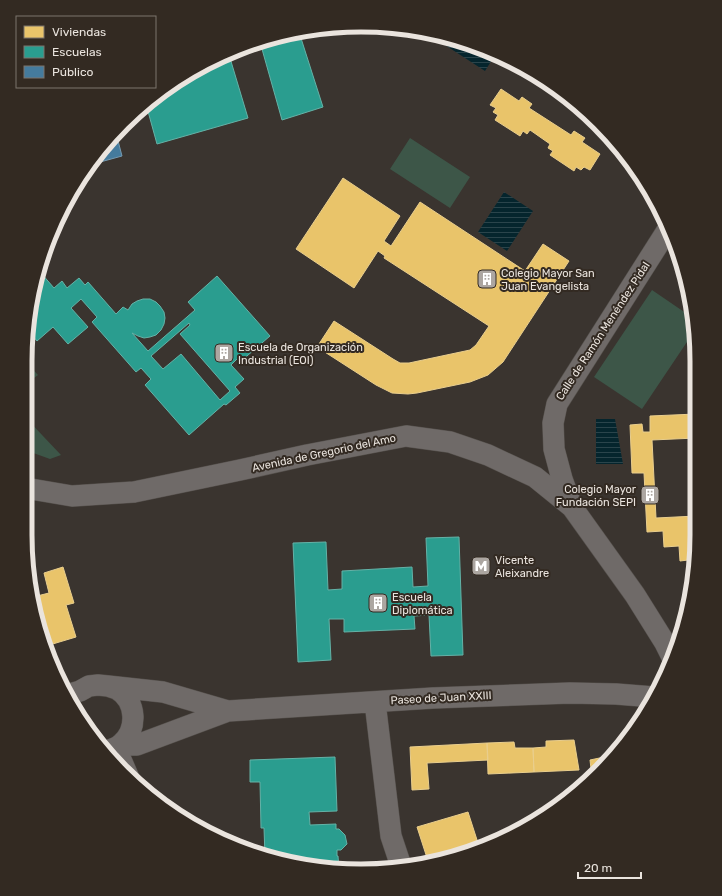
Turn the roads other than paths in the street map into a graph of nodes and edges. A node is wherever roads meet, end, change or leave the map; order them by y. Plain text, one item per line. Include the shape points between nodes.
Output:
1 (664, 234) edge
2 (32, 489) edge
3 (572, 507) junction
4 (669, 651) edge
5 (108, 686) junction
6 (73, 695) edge
7 (648, 697) edge
8 (375, 702) junction
9 (228, 711) junction
10 (114, 748) edge
11 (119, 757) edge
12 (399, 861) edge

1 - 3 street, Calle de Ramón Menéndez Pidal via 557,404 553,423 554,449
2 - 3 street, Avenida de Gregorio del Amo via 72,496 134,492 406,436 450,442 488,455 534,477
3 - 4 street, Avenida de Gregorio del Amo via 635,595
5 - 6 street via 89,686
5 - 9 street via 163,692
5 - 10 street via 126,697 133,716 128,737
7 - 8 street, Paseo de Juan XXIII via 570,693
8 - 9 street, Paseo de Juan XXIII
8 - 12 street via 391,836
9 - 10 street via 137,745
10 - 11 street

